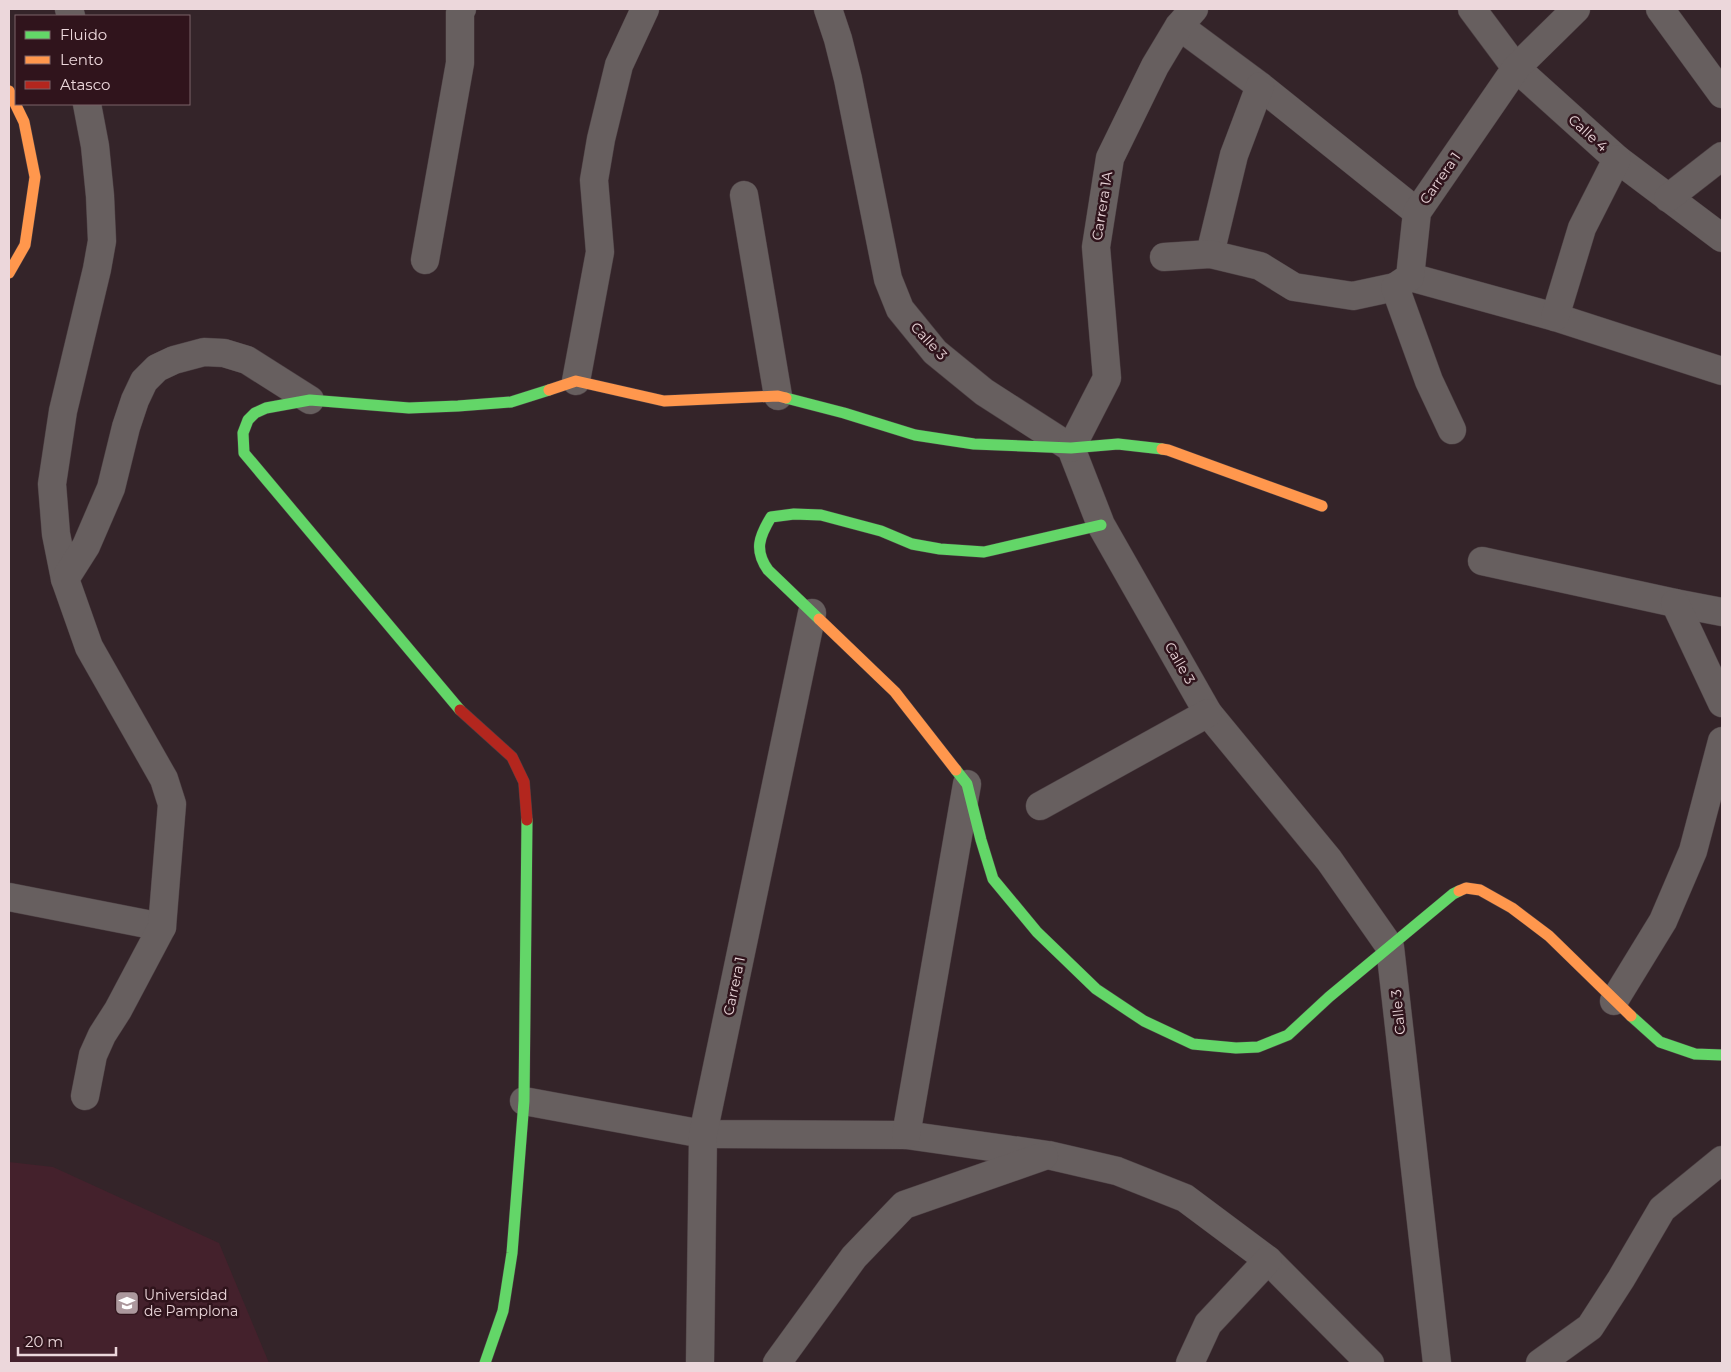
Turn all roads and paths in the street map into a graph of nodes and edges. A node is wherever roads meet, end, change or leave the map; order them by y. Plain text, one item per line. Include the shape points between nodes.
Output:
1 (645, 9) edge
2 (828, 9) edge
3 (1472, 9) edge
4 (1576, 9) edge
5 (1660, 9) edge
6 (454, 10) edge
7 (1186, 17) edge
8 (1516, 68) junction
9 (1260, 86) junction
10 (9, 91) edge
11 (1722, 94) edge
12 (15, 103) edge
13 (16, 105) edge
14 (87, 105) edge
15 (1722, 156) edge
16 (1617, 159) junction
17 (744, 195) dead end
18 (1668, 198) junction
19 (1416, 212) junction
20 (1722, 238) edge
21 (1210, 254) junction
22 (1164, 257) dead end
23 (425, 260) dead end
24 (9, 272) edge
25 (1403, 282) junction
26 (1555, 317) junction
27 (1722, 371) edge
28 (576, 381) junction
29 (778, 396) junction
30 (310, 400) junction
31 (1452, 430) dead end
32 (1071, 448) junction
33 (1322, 506) dead end
34 (1101, 525) junction
35 (1482, 561) dead end
36 (66, 579) junction
37 (1675, 603) junction
38 (1722, 612) edge
39 (812, 613) junction
40 (1722, 703) edge
41 (1208, 712) junction
42 (1722, 740) edge
43 (967, 784) junction
44 (1040, 806) dead end
45 (9, 897) edge
46 (162, 927) junction
47 (1390, 947) junction
48 (1614, 1001) junction
49 (1722, 1055) edge
50 (86, 1096) dead end
51 (524, 1102) junction
52 (703, 1134) junction
53 (906, 1135) junction
54 (1048, 1154) junction
55 (1722, 1160) edge
56 (1268, 1260) junction
57 (485, 1363) edge
58 (700, 1363) edge
59 (777, 1363) edge
60 (1190, 1363) edge
61 (1370, 1363) edge
62 (1437, 1363) edge
63 (1540, 1363) edge

1 - 28 street via 618,65 600,139 594,180 600,252
2 - 32 street, Calle 3 via 848,79 888,279 900,309 935,352 984,392
3 - 8 street, Calle 4
4 - 8 street, Carrera 1
5 - 11 street
6 - 23 street via 460,63
7 - 9 street
7 - 32 street, Carrera 1A via 1155,66 1110,158 1096,247 1107,378
8 - 16 street, Calle 4
8 - 19 street, Carrera 1
9 - 19 street
9 - 21 street via 1234,155
10 - 12 street
13 - 24 street via 24,122 35,178 25,245
14 - 36 street via 95,146 102,241 63,411 52,484 56,534
15 - 18 street
16 - 18 street, Calle 4
16 - 26 street via 1582,228
17 - 29 street
18 - 20 street, Calle 4
19 - 25 street, Carrera 1
21 - 22 street
21 - 25 street via 1260,266 1294,287 1353,296
25 - 26 street
25 - 31 street, Carrera 1 via 1429,380
26 - 27 street
28 - 29 street via 664,401
28 - 30 street via 511,402 467,406 409,408
29 - 32 street via 916,435 974,444
30 - 36 street via 248,360 224,353 204,352 157,368 144,381 135,400 111,488 86,546
30 - 51 street via 266,408 256,413 248,420 244,433 244,453 455,705 512,758 524,782
32 - 33 street via 1118,444 1168,450
32 - 34 street, Calle 3
34 - 39 street via 984,552 912,544 881,531 821,515 771,516 758,544 760,560
34 - 41 street, Calle 3
35 - 37 street
36 - 46 street via 89,647 164,779 172,804
37 - 38 street
37 - 40 street
39 - 43 street via 895,692
39 - 52 street, Carrera 1
41 - 44 street
41 - 47 street, Calle 3 via 1329,860
42 - 48 street via 1693,851 1663,921
43 - 47 street via 993,879 1037,932 1096,989 1144,1022 1193,1044 1258,1047 1288,1035
43 - 53 street
45 - 46 street
46 - 50 street via 93,1055
47 - 48 street via 1453,894 1466,888 1480,890 1512,908 1550,936
47 - 62 street, Calle 3
48 - 49 street via 1660,1042 1695,1054
51 - 52 street
51 - 57 street via 512,1253 503,1311
52 - 53 street
52 - 58 street, Carrera 1
53 - 54 street
54 - 56 street via 1117,1171 1186,1198
54 - 59 street via 904,1205 854,1257
55 - 63 street via 1662,1209 1590,1328
56 - 60 street via 1208,1324
56 - 61 street

